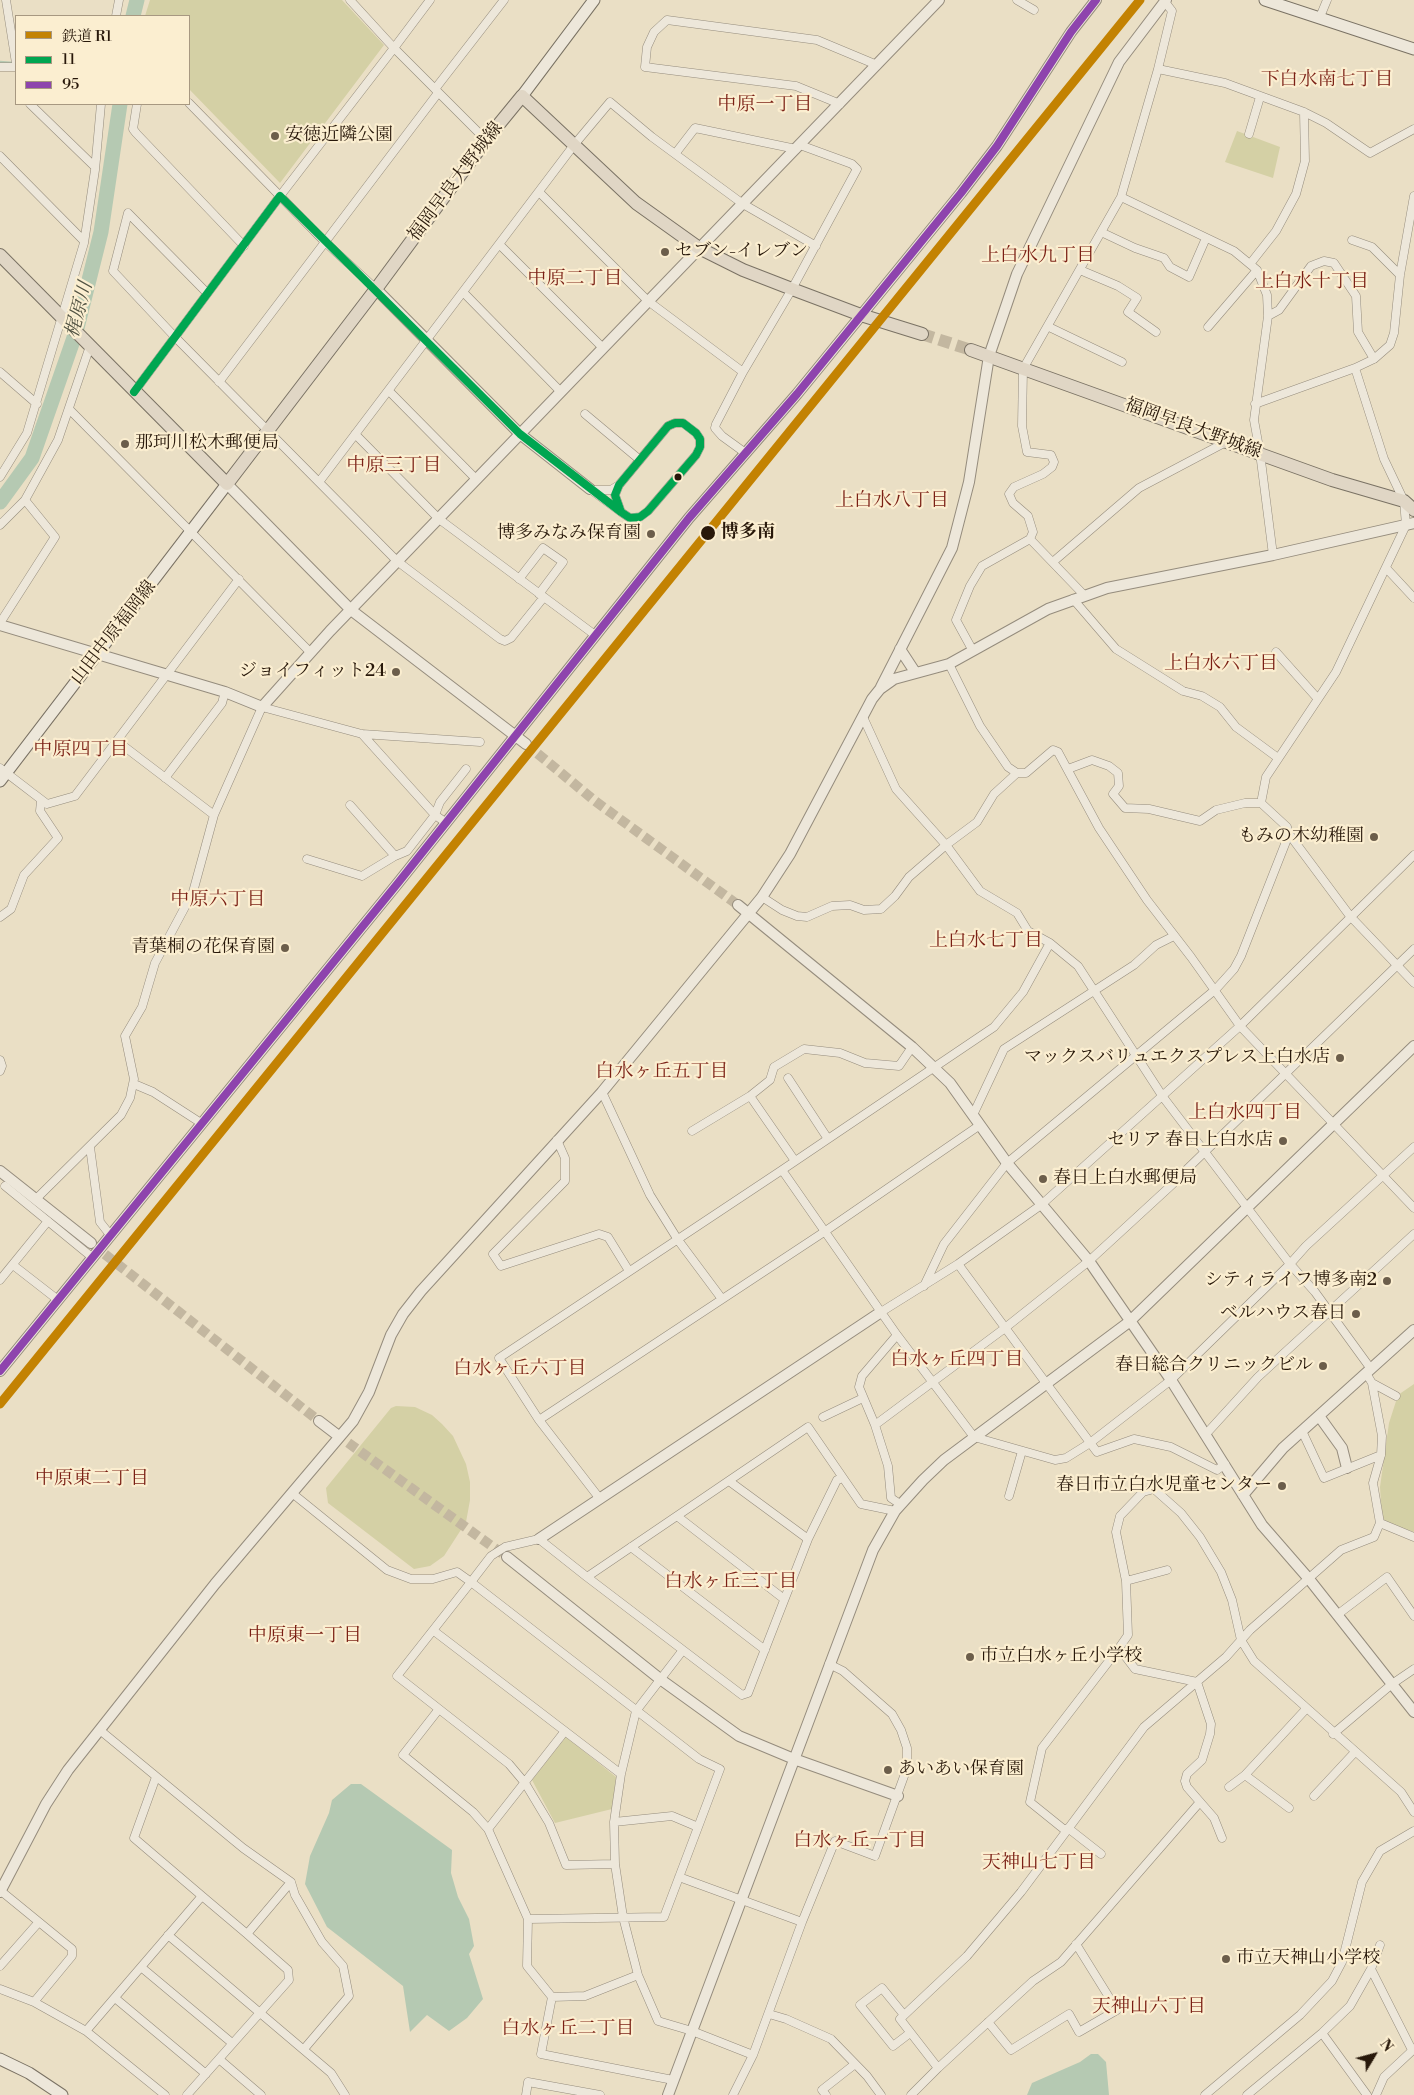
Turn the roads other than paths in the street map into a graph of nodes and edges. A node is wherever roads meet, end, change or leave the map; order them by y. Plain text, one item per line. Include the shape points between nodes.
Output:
1 (6, 0) edge
2 (119, 0) edge
3 (350, 0) edge
4 (430, 0) edge
5 (504, 0) edge
6 (594, 0) edge
7 (939, 0) edge
8 (1017, 0) edge
9 (1096, 0) edge
10 (1265, 0) edge
11 (1328, 0) edge
12 (1166, 1) edge
13 (1034, 10) dead end
14 (116, 15) edge
15 (1320, 17) junction
16 (394, 48) junction
17 (1414, 48) edge
18 (15, 58) edge
19 (15, 65) edge
20 (877, 65) junction
21 (0, 67) edge
22 (1158, 69) junction
23 (437, 91) junction
24 (522, 96) junction
25 (1260, 96) junction
26 (190, 104) edge
27 (840, 104) junction
28 (31, 105) edge
29 (101, 105) edge
30 (137, 105) edge
31 (1304, 112) junction
32 (1414, 129) edge
33 (1249, 134) dead end
34 (486, 140) junction
35 (574, 145) junction
36 (798, 147) junction
37 (675, 154) junction
38 (0, 156) edge
39 (95, 167) junction
40 (539, 192) junction
41 (280, 196) junction
42 (1414, 196) edge
43 (1120, 197) junction
44 (742, 204) junction
45 (1412, 222) edge
46 (1102, 232) junction
47 (1206, 238) junction
48 (1352, 240) dead end
49 (84, 241) junction
50 (324, 242) junction
51 (499, 244) junction
52 (244, 246) junction
53 (816, 246) junction
54 (699, 248) junction
55 (0, 256) edge
56 (1250, 264) junction
57 (1080, 270) junction
58 (1257, 270) junction
59 (1400, 275) junction
60 (376, 289) junction
61 (792, 289) junction
62 (463, 292) junction
63 (207, 293) junction
64 (648, 301) junction
65 (861, 315) junction
66 (1268, 316) junction
67 (1151, 317) dead end
68 (64, 319) junction
69 (1146, 325) junction
70 (1049, 326) junction
71 (1208, 327) dead end
72 (1156, 332) dead end
73 (922, 334) tunnel mouth
74 (175, 337) junction
75 (426, 341) junction
76 (87, 343) junction
77 (603, 348) junction
78 (971, 350) tunnel mouth
79 (988, 356) junction
80 (1374, 359) junction
81 (1122, 362) dead end
82 (1355, 368) junction
83 (1023, 369) junction
84 (0, 372) edge
85 (743, 372) junction
86 (220, 382) junction
87 (388, 391) junction
88 (560, 391) junction
89 (134, 392) junction
90 (36, 404) junction
91 (1254, 404) junction
92 (69, 409) junction
93 (585, 414) dead end
94 (268, 431) junction
95 (355, 434) junction
96 (520, 434) junction
97 (1227, 441) junction
98 (744, 452) junction
99 (1260, 453) junction
100 (640, 460) junction
101 (1, 472) edge
102 (476, 479) junction
103 (319, 482) junction
104 (227, 484) junction
105 (619, 485) junction
106 (590, 489) junction
107 (25, 500) junction
108 (1404, 501) junction
109 (1414, 510) edge
110 (621, 512) junction
111 (439, 519) junction
112 (1410, 524) edge
113 (0, 525) edge
114 (192, 531) junction
115 (1030, 538) junction
116 (1272, 555) junction
117 (397, 561) junction
118 (1054, 561) junction
119 (1387, 569) junction
120 (519, 579) junction
121 (239, 580) junction
122 (542, 595) junction
123 (1084, 595) junction
124 (1414, 598) edge
125 (1074, 599) junction
126 (351, 610) junction
127 (0, 624) edge
128 (595, 635) junction
129 (900, 649) junction
130 (973, 651) junction
131 (310, 652) junction
132 (1276, 652) dead end
133 (98, 653) junction
134 (949, 664) junction
135 (915, 672) junction
136 (167, 676) junction
137 (880, 689) junction
138 (225, 692) junction
139 (1318, 699) junction
140 (262, 707) junction
141 (863, 717) junction
142 (362, 734) junction
143 (516, 736) junction
144 (117, 741) junction
145 (480, 742) dead end
146 (526, 744) tunnel mouth
147 (1278, 758) junction
148 (466, 769) dead end
149 (1068, 769) junction
150 (2, 773) edge
151 (1017, 773) junction
152 (165, 778) junction
153 (41, 801) junction
154 (1261, 803) junction
155 (350, 806) dead end
156 (214, 815) junction
157 (435, 815) junction
158 (445, 822) junction
159 (1289, 834) junction
160 (946, 845) junction
161 (1414, 855) edge
162 (394, 856) junction
163 (308, 859) dead end
164 (762, 897) junction
165 (738, 905) tunnel mouth
166 (749, 914) junction
167 (1350, 916) junction
168 (0, 917) edge
169 (1174, 936) junction
170 (1050, 943) junction
171 (1414, 949) edge
172 (1397, 966) junction
173 (1414, 983) edge
174 (1094, 990) junction
175 (1214, 990) junction
176 (1240, 1026) junction
177 (1414, 1046) edge
178 (912, 1047) junction
179 (1135, 1057) junction
180 (0, 1060) edge
181 (934, 1066) junction
182 (0, 1071) edge
183 (1285, 1075) junction
184 (788, 1078) dead end
185 (134, 1084) junction
186 (602, 1092) junction
187 (750, 1096) junction
188 (1163, 1097) junction
189 (973, 1115) junction
190 (201, 1123) junction
191 (1334, 1124) junction
192 (980, 1125) junction
193 (692, 1131) dead end
194 (828, 1139) junction
195 (557, 1140) junction
196 (1414, 1147) edge
197 (90, 1148) junction
198 (1204, 1153) junction
199 (795, 1161) junction
200 (1006, 1163) junction
201 (782, 1170) junction
202 (0, 1171) edge
203 (1383, 1176) junction
204 (8, 1182) junction
205 (0, 1192) edge
206 (36, 1200) junction
207 (1041, 1205) junction
208 (1247, 1208) junction
209 (1414, 1208) edge
210 (48, 1221) junction
211 (824, 1232) junction
212 (1414, 1234) edge
213 (112, 1236) junction
214 (678, 1240) junction
215 (91, 1243) tunnel mouth
216 (93, 1258) junction
217 (1089, 1261) junction
218 (13, 1264) junction
219 (958, 1264) junction
220 (1290, 1264) junction
221 (629, 1271) junction
222 (0, 1280) edge
223 (924, 1286) junction
224 (722, 1299) junction
225 (58, 1300) junction
226 (881, 1312) junction
227 (1329, 1314) junction
228 (1129, 1322) junction
229 (1005, 1328) junction
230 (1414, 1330) edge
231 (897, 1335) junction
232 (0, 1371) edge
233 (1368, 1371) junction
234 (1171, 1380) junction
235 (933, 1383) junction
236 (1046, 1383) junction
237 (1372, 1383) junction
238 (1396, 1396) dead end
239 (863, 1398) junction
240 (1319, 1416) junction
241 (823, 1417) dead end
242 (540, 1420) junction
243 (319, 1421) tunnel mouth
244 (875, 1425) junction
245 (1302, 1431) junction
246 (336, 1434) tunnel mouth
247 (1206, 1434) junction
248 (974, 1437) junction
249 (1090, 1443) junction
250 (1022, 1451) junction
251 (1381, 1454) junction
252 (1225, 1464) junction
253 (1347, 1468) junction
254 (842, 1478) junction
255 (729, 1481) junction
256 (292, 1492) junction
257 (1243, 1495) junction
258 (1009, 1496) dead end
259 (600, 1499) junction
260 (898, 1508) junction
261 (676, 1516) junction
262 (1380, 1523) junction
263 (1414, 1537) edge
264 (539, 1539) junction
265 (808, 1539) junction
266 (631, 1547) junction
267 (507, 1557) tunnel mouth
268 (1167, 1570) dead end
269 (587, 1577) junction
270 (1308, 1579) junction
271 (1126, 1581) junction
272 (471, 1582) junction
273 (784, 1599) junction
274 (1337, 1615) junction
275 (1414, 1616) edge
276 (434, 1631) junction
277 (1241, 1640) junction
278 (1119, 1648) junction
279 (683, 1650) junction
280 (765, 1650) junction
281 (829, 1664) junction
282 (1414, 1669) edge
283 (660, 1679) junction
284 (1197, 1682) junction
285 (1392, 1684) junction
286 (440, 1708) junction
287 (1306, 1709) junction
288 (636, 1711) junction
289 (1414, 1712) edge
290 (101, 1731) junction
291 (565, 1731) junction
292 (1333, 1734) junction
293 (1355, 1752) junction
294 (794, 1759) junction
295 (621, 1774) junction
296 (1245, 1775) junction
297 (156, 1777) junction
298 (526, 1783) junction
299 (1229, 1787) dead end
300 (898, 1796) junction
301 (1314, 1796) dead end
302 (1200, 1802) junction
303 (1289, 1808) dead end
304 (1414, 1812) edge
305 (614, 1822) junction
306 (698, 1827) junction
307 (488, 1829) junction
308 (1067, 1830) junction
309 (1414, 1831) edge
310 (1222, 1838) dead end
311 (1101, 1854) dead end
312 (615, 1864) junction
313 (679, 1877) junction
314 (291, 1882) junction
315 (0, 1891) edge
316 (202, 1896) junction
317 (741, 1900) junction
318 (623, 1917) junction
319 (528, 1919) junction
320 (802, 1922) junction
321 (38, 1923) junction
322 (247, 1934) junction
323 (168, 1935) junction
324 (1076, 1944) junction
325 (1380, 1945) dead end
326 (0, 1966) edge
327 (141, 1967) junction
328 (1371, 1970) junction
329 (638, 1975) junction
330 (0, 1990) edge
331 (552, 1997) junction
332 (115, 1998) junction
333 (34, 2002) junction
334 (260, 2011) junction
335 (769, 2014) junction
336 (904, 2015) junction
337 (988, 2022) junction
338 (86, 2030) junction
339 (692, 2031) junction
340 (910, 2033) junction
341 (1322, 2033) junction
342 (232, 2043) junction
343 (304, 2050) junction
344 (1413, 2050) edge
345 (753, 2055) junction
346 (0, 2059) edge
347 (219, 2059) junction
348 (855, 2064) junction
349 (938, 2068) junction
350 (206, 2074) junction
351 (673, 2080) junction
352 (1256, 2092) edge
353 (62, 2095) edge
354 (165, 2095) edge
355 (187, 2095) edge
356 (261, 2095) edge
357 (345, 2095) edge
358 (526, 2095) edge
359 (600, 2095) edge
360 (668, 2095) edge
361 (733, 2095) edge
362 (826, 2095) edge
363 (881, 2095) edge
364 (911, 2095) edge
365 (1205, 2095) edge
366 (1247, 2095) edge
367 (1367, 2095) edge
368 (1376, 2095) edge

1 - 18 street
2 - 14 street
3 - 16 street
4 - 16 street
5 - 23 street
6 - 24 main road
7 - 20 street
8 - 13 street
9 - 65 street via 1071,32 997,146
10 - 15 main road
11 - 15 street
12 - 22 street via 1172,11
12 - 79 street via 1120,62 1098,104 1021,265
15 - 17 main road
16 - 23 street
16 - 41 street
19 - 21 street
20 - 27 street
20 - 27 street via 817,40 667,20 654,32 648,47 645,67 796,86
22 - 25 street via 1225,84
22 - 43 street
23 - 34 street
23 - 50 street
24 - 34 main road, 福岡早良大野城線
24 - 35 main road
25 - 31 street
25 - 33 street
26 - 41 street
27 - 36 street
28 - 39 street
29 - 39 street
30 - 52 street via 133,129 136,134
31 - 32 street via 1370,153
31 - 56 street via 1305,161 1296,194 1276,231
34 - 60 main road, 福岡早良大野城線
35 - 37 street via 610,102
35 - 40 street
35 - 54 main road via 636,203
36 - 37 street via 695,128
36 - 44 street
36 - 53 street via 852,164 857,169
37 - 44 street
38 - 49 street
39 - 49 street
40 - 51 street
40 - 64 street
41 - 50 street
41 - 52 street
42 - 45 street
43 - 46 street
43 - 47 street
44 - 53 street
44 - 54 street
45 - 59 street
46 - 47 street via 1164,258 1170,267 1190,277
46 - 57 street
47 - 56 street via 1234,251
48 - 59 street via 1372,247
49 - 68 street
50 - 60 street
50 - 86 street
51 - 62 street
51 - 77 street
52 - 63 street
53 - 61 street
54 - 61 main road
54 - 64 street
55 - 68 main road
56 - 58 street
57 - 69 street via 1137,298 1128,312
57 - 70 street
58 - 66 street via 1267,295
58 - 71 street
59 - 80 street via 1394,333 1390,345
60 - 75 street
60 - 94 main road, 福岡早良大野城線
61 - 65 main road
61 - 85 street
62 - 75 street
62 - 88 street
63 - 74 street
63 - 74 street via 128,214 113,270
64 - 77 street
64 - 85 street
65 - 73 main road
65 - 98 street via 797,394
66 - 80 street via 1279,310 1310,266 1324,261 1334,263 1356,296 1358,332
66 - 91 street
67 - 69 street
68 - 76 main road
68 - 90 street
69 - 72 street
70 - 81 street
70 - 83 street
74 - 86 street
74 - 89 street
75 - 87 street
75 - 96 street
76 - 89 main road
76 - 92 street
77 - 88 street
78 - 79 main road, 福岡早良大野城線
79 - 83 main road, 福岡早良大野城線
79 - 129 street via 962,513 952,548
80 - 82 street
82 - 91 street
82 - 108 street via 1384,459
83 - 97 main road, 福岡早良大野城線
83 - 115 street via 1022,426 1027,452 1051,455 1054,462 1044,474 1014,487 1009,494 1013,503 1028,516 1033,532
84 - 90 street
85 - 98 street via 715,428
86 - 94 street
87 - 95 street
87 - 102 street
88 - 96 street
89 - 104 main road
90 - 101 street via 27,433
91 - 99 street
92 - 107 street via 58,440
92 - 114 street
93 - 100 street
94 - 103 street
94 - 104 main road, 福岡早良大野城線
95 - 103 street
95 - 111 street
96 - 102 street
96 - 106 street
97 - 99 main road, 福岡早良大野城線
97 - 118 street via 1140,488
98 - 128 street
99 - 108 main road, 福岡早良大野城線 via 1332,480
99 - 116 street
100 - 105 street
100 - 110 street via 675,422 683,423 700,439 696,455 648,511 640,517 630,518
102 - 111 street
103 - 117 street
104 - 114 main road, 山田中原福岡線
104 - 126 street
105 - 106 street via 611,490
105 - 110 street via 615,495
106 - 110 street
107 - 113 street
107 - 127 street via 55,537
108 - 109 main road, 福岡早良大野城線
108 - 112 street
111 - 117 street
111 - 120 street
112 - 116 street
112 - 119 street
114 - 121 street
114 - 133 main road, 山田中原福岡線
115 - 118 street
115 - 130 street via 982,566 970,586 956,620
116 - 123 street
117 - 122 street via 506,641
117 - 126 street
118 - 123 street
119 - 124 street
119 - 139 street via 1336,672
120 - 122 street
120 - 122 street via 543,548 563,562
121 - 131 street
121 - 136 street
122 - 128 street
123 - 125 street
125 - 130 street
125 - 147 street via 1116,649 1183,691 1202,696 1220,707 1236,727
126 - 131 street
126 - 143 street
127 - 133 street
128 - 143 street
129 - 135 street
129 - 137 street
130 - 134 street
131 - 140 street
132 - 139 street
133 - 136 street
133 - 150 main road, 山田中原福岡線
134 - 135 street
134 - 151 street via 980,726 1008,767
135 - 137 street
136 - 138 street
136 - 144 street
137 - 141 street
138 - 140 street
138 - 152 street via 222,703
139 - 147 street
140 - 142 street
140 - 156 street
141 - 160 street via 896,789
141 - 164 street via 790,854
142 - 145 street
142 - 157 street
143 - 146 street
143 - 158 street
144 - 152 street
144 - 153 street via 75,796 47,804
147 - 154 street via 1266,777
148 - 157 street via 440,802
149 - 151 street via 1058,752 1053,750 1026,773
149 - 154 street via 1092,760 1108,766 1118,773 1119,786 1113,794 1125,808 1149,809 1200,821 1216,810
149 - 169 street via 1099,828
150 - 153 street
151 - 160 street via 994,794 977,822
152 - 156 street
153 - 168 street via 40,811 58,838 24,874 11,909
154 - 159 street via 1287,827
155 - 162 street
156 - 185 street via 194,892 155,963 142,1007 125,1036
157 - 158 street
157 - 162 street via 407,851
158 - 190 street
159 - 167 street
159 - 175 street via 1241,956
160 - 164 street via 909,877 881,909 832,906 807,917 797,916
160 - 170 street via 980,891 1017,913 1028,931
161 - 167 street
162 - 163 street via 362,876
164 - 166 street
165 - 166 street
166 - 178 street
166 - 186 street
167 - 172 street
167 - 176 street
169 - 174 street via 1156,945 1134,965
169 - 175 street
170 - 174 street via 1078,966
170 - 181 street via 1023,992 994,1027
171 - 172 street
172 - 173 street
172 - 183 street
174 - 179 street
174 - 189 street via 1004,1049
175 - 176 street
175 - 179 street
176 - 183 street
176 - 188 street
177 - 191 street
178 - 181 street
178 - 187 street via 899,1066 865,1063 840,1053 804,1049 774,1067 770,1080
179 - 188 street
179 - 200 street
180 - 182 street
181 - 189 street via 950,1082
181 - 194 street
183 - 191 street
183 - 198 street
184 - 194 street
185 - 190 street via 153,1092
185 - 197 street via 121,1115
186 - 195 street
186 - 214 street via 646,1188
187 - 193 street
187 - 199 street
188 - 198 street
188 - 207 street
189 - 192 street
190 - 213 street
191 - 203 street
191 - 208 street
192 - 200 street
192 - 211 street
194 - 199 street
195 - 221 street via 565,1158 566,1181 493,1254 501,1266 599,1234 608,1237
195 - 256 street via 402,1314 353,1421
196 - 203 street
197 - 206 street
197 - 213 street via 100,1222
198 - 208 street
198 - 217 street
199 - 201 street
200 - 207 street
200 - 223 street via 944,1244
201 - 211 street
201 - 214 street
202 - 204 street
203 - 209 street
203 - 220 street
204 - 205 street
204 - 206 street
204 - 210 street
206 - 215 street
207 - 217 street
207 - 219 street
208 - 220 street
208 - 228 street
210 - 216 street
210 - 218 street
211 - 224 street
211 - 226 street
212 - 227 street
213 - 216 street
214 - 221 street
214 - 224 street
216 - 225 street
217 - 228 street
217 - 229 street
218 - 222 street
218 - 225 street
219 - 223 street
219 - 229 street
220 - 227 street
220 - 234 street
221 - 242 street via 499,1358
223 - 226 street
224 - 242 street
225 - 232 street
226 - 231 street
226 - 259 street
227 - 233 street
227 - 247 street via 1258,1377
228 - 234 street
228 - 236 street
229 - 235 street
229 - 236 street
230 - 233 street
231 - 235 street
231 - 239 street via 862,1376 859,1387
233 - 237 street
233 - 240 street
234 - 247 street
234 - 249 street
235 - 244 street
235 - 248 street
236 - 248 street
236 - 249 street
237 - 238 street
237 - 251 street via 1382,1436
239 - 241 street
239 - 244 street
240 - 245 street
240 - 253 street via 1342,1448
242 - 259 street
243 - 246 street
244 - 260 street via 888,1466 891,1498
245 - 253 street via 1324,1478
245 - 257 street
247 - 252 street
248 - 250 street
248 - 260 street via 930,1473
249 - 250 street via 1066,1458 1054,1460
249 - 252 street via 1097,1452 1134,1439 1171,1446 1217,1470
250 - 258 street
251 - 253 street
251 - 262 street via 1374,1483
252 - 257 street
254 - 255 street via 808,1427
254 - 260 street via 861,1504
254 - 265 street via 837,1480
255 - 261 street
255 - 265 street
256 - 272 street via 387,1570 411,1579 433,1579 457,1572
256 - 290 street via 154,1660
257 - 270 street via 1262,1526
259 - 264 street
260 - 281 street via 873,1550
261 - 266 street
261 - 273 street
262 - 263 street
262 - 270 street via 1374,1537 1341,1550
264 - 269 street
264 - 272 street via 505,1547 492,1556
265 - 273 street
266 - 269 street
266 - 280 street
267 - 283 street
268 - 271 street
269 - 279 street
270 - 274 street
270 - 277 street
271 - 277 street via 1116,1532 1120,1516 1143,1492 1154,1489 1186,1519 1221,1572 1232,1600
271 - 278 street via 1128,1635
272 - 276 street
272 - 288 street
273 - 280 street
274 - 275 street via 1386,1578
274 - 285 street
276 - 286 street via 397,1676
276 - 291 street
277 - 284 street
277 - 287 street via 1254,1661
278 - 284 street via 1135,1669
278 - 308 street via 1042,1748 1030,1802
279 - 280 street via 742,1696 748,1693
279 - 283 street
281 - 294 street
281 - 300 street via 843,1671 892,1714 901,1730 907,1748 907,1768
282 - 285 street
283 - 288 street
283 - 294 street via 739,1736
284 - 302 street via 1211,1724 1210,1734 1202,1760 1187,1774 1185,1781
284 - 308 street via 1144,1727
285 - 289 street
285 - 292 street
286 - 298 street via 509,1764
286 - 307 street via 403,1755
287 - 292 street
287 - 296 street
288 - 295 street
288 - 306 street via 698,1759 720,1769
290 - 297 street
290 - 315 street via 68,1770 46,1804
291 - 295 street
291 - 298 street
292 - 293 street
293 - 301 street
293 - 304 street via 1401,1792
294 - 300 street
294 - 317 street
295 - 305 street
296 - 299 street
296 - 303 street
297 - 314 street via 243,1848
297 - 316 street via 134,1838
298 - 307 street
298 - 312 street via 549,1824 566,1865
300 - 320 street via 875,1856 835,1841
302 - 310 street via 1214,1818
302 - 324 street
305 - 306 street via 672,1816
305 - 312 street
306 - 313 street
307 - 319 street
308 - 311 street
308 - 336 street via 1021,1892 967,1956
309 - 365 street via 1380,1851 1362,1882 1342,1962 1332,1981 1300,2015
312 - 318 street
313 - 317 street
313 - 318 street via 664,1917
314 - 322 street
314 - 343 street via 322,1942 343,1966 350,1996
315 - 321 street
316 - 322 street
316 - 323 street
317 - 320 street
317 - 339 street
318 - 319 street
318 - 329 street
319 - 331 street via 527,1966
320 - 335 street
321 - 326 street
321 - 333 street via 72,1950 72,1956
322 - 334 street via 288,1970 289,1980
323 - 327 street
323 - 334 street
324 - 337 street via 1061,1962 1033,1981
324 - 337 street via 1117,2010 1079,2032 1069,2014 1012,2050
325 - 328 street
327 - 332 street
327 - 342 street
328 - 341 street via 1350,2006
328 - 344 street
329 - 331 street via 585,1996
329 - 339 street via 658,2021
330 - 333 street
331 - 351 street via 541,2054
332 - 338 street
332 - 350 street
333 - 338 street
334 - 342 street
334 - 343 street
335 - 345 street
335 - 348 street via 831,2040
336 - 340 street via 900,2019
336 - 340 street via 882,1988 860,2005 893,2046
337 - 349 street
338 - 354 street
339 - 345 street
339 - 351 street
340 - 349 street
341 - 352 street
341 - 367 street
342 - 347 street
343 - 357 street via 331,2073
344 - 368 street via 1384,2076
345 - 361 street
346 - 353 main road
347 - 350 street
347 - 356 street
348 - 362 street via 822,2090
348 - 363 street
349 - 364 street
350 - 355 street
351 - 360 street
352 - 366 street
358 - 359 street via 528,2082

